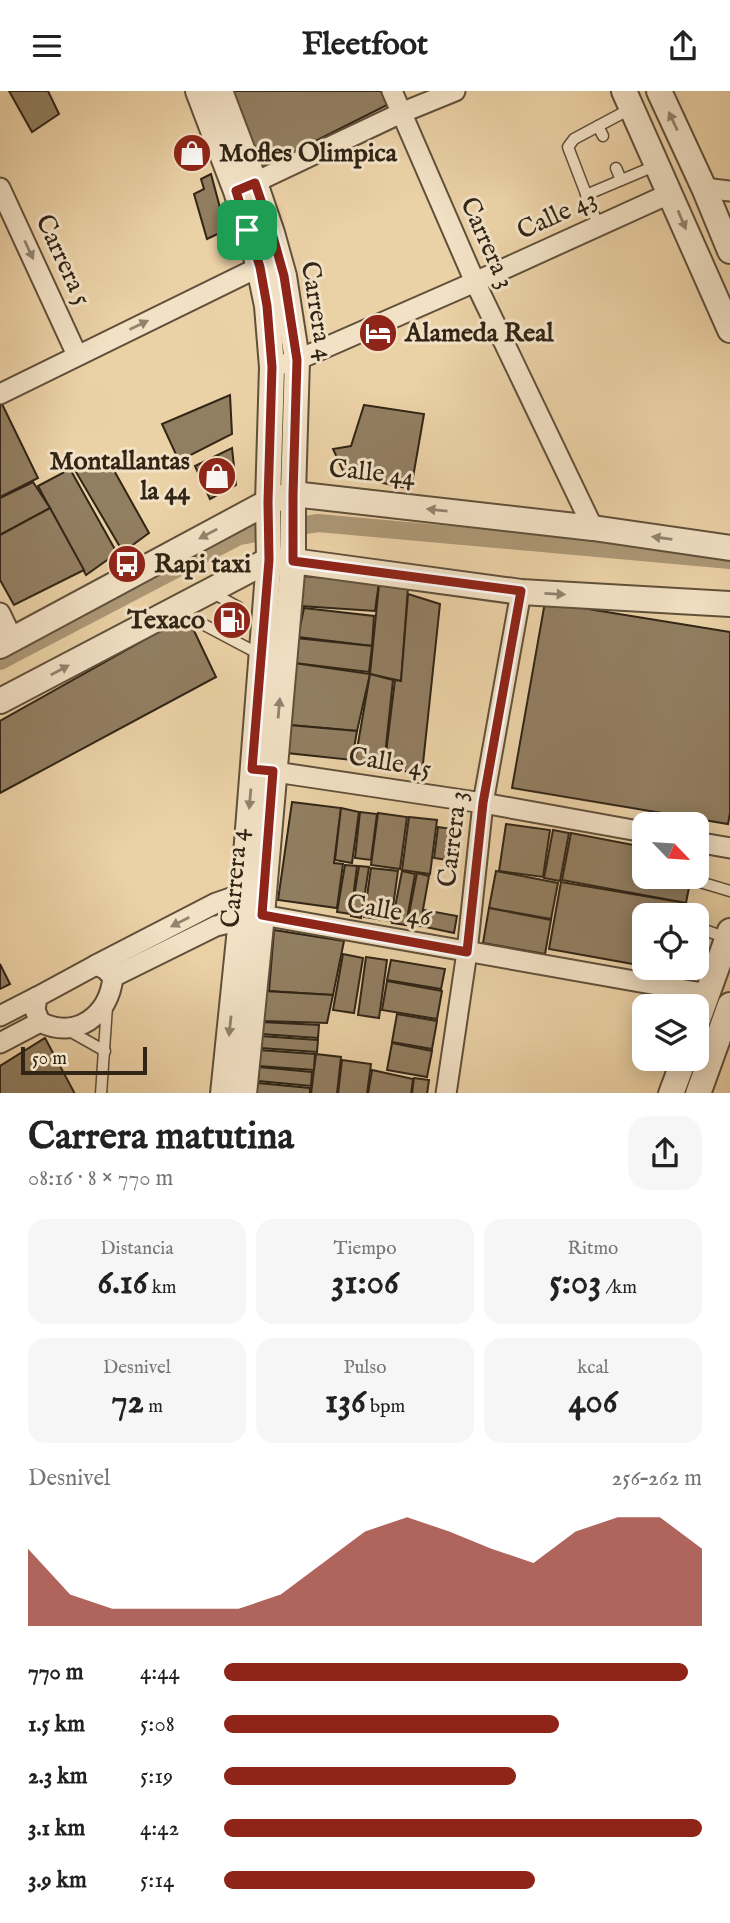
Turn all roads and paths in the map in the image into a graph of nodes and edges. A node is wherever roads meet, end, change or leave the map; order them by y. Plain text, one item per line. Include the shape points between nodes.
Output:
1 (198, 91) edge
2 (220, 91) edge
3 (392, 91) edge
4 (455, 91) edge
5 (659, 91) edge
6 (628, 99) edge
7 (401, 113) junction
8 (598, 126) junction
9 (603, 136) dead end
10 (658, 165) junction
11 (616, 168) dead end
12 (621, 180) junction
13 (246, 187) junction
14 (0, 188) edge
15 (704, 188) junction
16 (730, 191) edge
17 (671, 193) junction
18 (586, 195) junction
19 (598, 225) junction
20 (730, 251) edge
21 (260, 267) junction
22 (475, 282) junction
23 (730, 330) edge
24 (77, 355) junction
25 (297, 360) junction
26 (272, 367) junction
27 (0, 394) edge
28 (293, 501) junction
29 (268, 510) junction
30 (593, 528) junction
31 (730, 548) edge
32 (281, 554) junction
33 (210, 591) junction
34 (521, 591) junction
35 (730, 604) edge
36 (175, 610) junction
37 (236, 611) dead end
38 (0, 613) edge
39 (6, 643) edge
40 (262, 656) junction
41 (0, 701) edge
42 (263, 770) junction
43 (483, 803) junction
44 (632, 830) edge
45 (709, 844) edge
46 (730, 848) edge
47 (709, 885) edge
48 (730, 891) edge
49 (242, 894) junction
50 (251, 917) junction
51 (709, 930) edge
52 (729, 934) edge
53 (467, 952) junction
54 (96, 964) junction
55 (113, 977) junction
56 (37, 997) junction
57 (719, 1000) edge
58 (107, 1002) junction
59 (0, 1016) edge
60 (40, 1022) junction
61 (66, 1029) junction
62 (0, 1043) edge
63 (105, 1051) junction
64 (680, 1071) edge
65 (102, 1093) edge
66 (223, 1093) edge
67 (244, 1093) edge
68 (446, 1093) edge
69 (671, 1093) edge
70 (698, 1093) edge

1 - 13 street, Carrera 4
2 - 13 street, Carrera 4
3 - 7 street, Carrera 3
4 - 7 street
15 -> 5 street
6 - 8 lane
6 - 10 street
7 - 13 street
7 - 22 street, Carrera 3
8 - 9 lane
8 - 18 lane via 568,146
10 - 12 lane
10 - 17 street
11 - 12 lane
12 - 18 lane
13 - 21 street, Carrera 4
13 - 25 street, Carrera 4 via 272,233
14 -> 24 street, Carrera 5
15 - 16 street
15 - 20 street
17 - 19 street, Calle 43
17 -> 23 street
18 - 19 lane
19 - 22 street, Calle 43
24 -> 21 street
21 - 26 street, Carrera 4
22 - 25 street, Calle 43
22 - 30 street, Carrera 3
24 - 27 street
25 - 26 street, Calle 43
25 - 28 street, Carrera 4
26 - 29 street, Carrera 4
28 - 29 street, Calle 44
30 -> 28 street, Calle 44
28 - 32 street, Carrera 4
29 - 32 street, Carrera 4
29 -> 39 street, Calle 44
31 -> 30 street, Calle 44
32 - 33 street
32 - 34 street
32 - 40 street
42 -> 32 street, Carrera 4
33 - 36 street
33 - 37 lane via 238,607
34 -> 35 street
34 - 43 street, Carrera 3
36 - 40 lane via 226,632
41 -> 36 street
38 - 39 street
40 - 42 street
42 - 43 street, Calle 45
42 -> 49 street
42 - 50 street, Carrera 4
43 - 44 street, Calle 45
43 - 53 street, Carrera 3
45 - 46 street
47 - 48 lane
49 - 50 street
49 -> 54 street
50 - 53 street, Calle 46
50 - 55 street, Calle 46 via 216,926
50 -> 66 street
50 - 67 street, Carrera 4
51 - 52 lane
52 - 57 street
53 - 57 street, Calle 46
53 - 68 street, Carrera 3
54 - 55 street
54 - 56 street
55 - 58 street
56 - 59 street
56 - 60 street via 35,1010
57 - 70 street
58 - 61 street via 80,1026
58 - 63 lane
60 - 61 street
60 - 62 street
61 - 63 lane
63 - 65 lane
64 - 69 street

